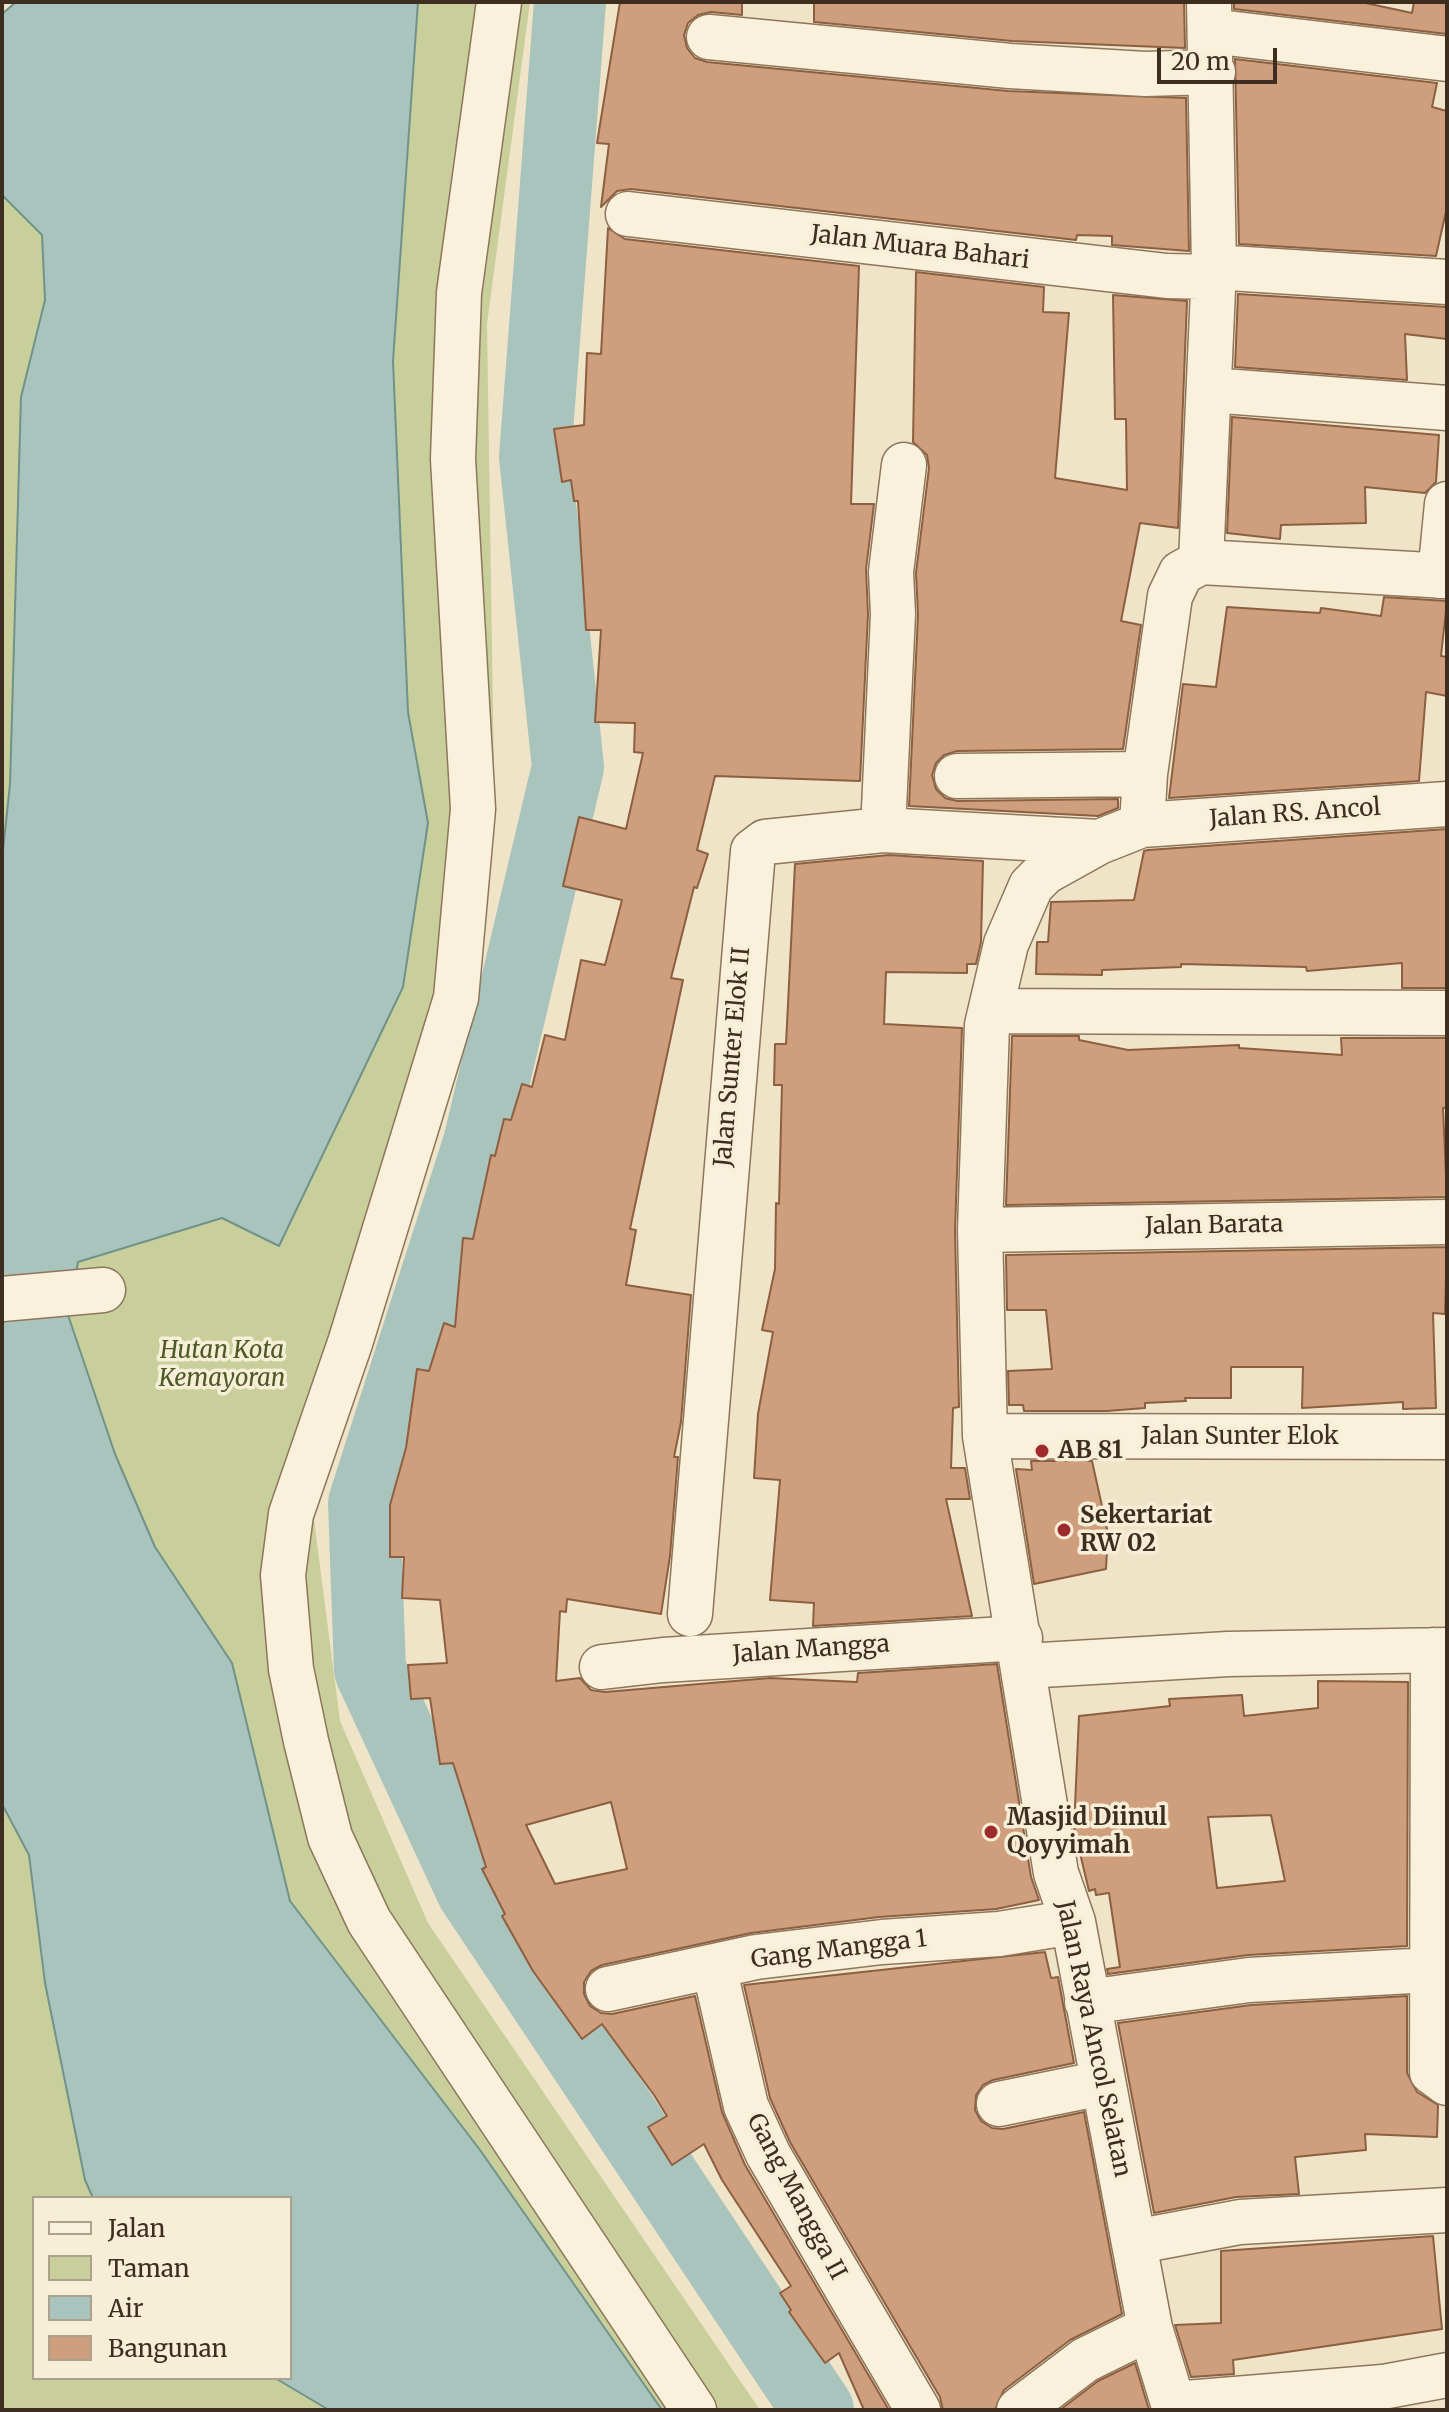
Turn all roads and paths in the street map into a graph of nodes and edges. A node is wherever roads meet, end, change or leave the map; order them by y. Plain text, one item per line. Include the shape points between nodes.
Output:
1 (499, 2) edge
2 (1210, 35) edge
3 (709, 37) dead end
4 (1447, 59) edge
5 (628, 214) dead end
6 (1214, 272) junction
7 (1447, 282) edge
8 (1210, 390) junction
9 (1447, 408) edge
10 (904, 465) dead end
11 (1447, 504) edge
12 (1201, 562) junction
13 (1443, 576) edge
14 (1145, 774) junction
15 (957, 776) dead end
16 (1447, 804) edge
17 (1142, 825) junction
18 (883, 830) junction
19 (1099, 842) junction
20 (991, 1011) junction
21 (1447, 1013) edge
22 (1447, 1222) edge
23 (980, 1230) junction
24 (88, 1291) dead end
25 (2, 1299) edge
26 (985, 1436) junction
27 (1447, 1437) edge
28 (690, 1614) dead end
29 (1440, 1650) edge
30 (1022, 1652) junction
31 (602, 1667) dead end
32 (1073, 1922) junction
33 (714, 1967) junction
34 (1430, 1970) junction
35 (608, 1989) dead end
36 (1087, 2002) junction
37 (1102, 2083) junction
38 (1447, 2083) edge
39 (999, 2104) dead end
40 (1447, 2210) edge
41 (1134, 2242) junction
42 (1150, 2328) junction
43 (1447, 2375) edge
44 (1174, 2407) edge
45 (694, 2410) edge
46 (918, 2410) edge
47 (1019, 2410) edge

1 - 45 street via 459,293 453,459 473,809 456,998 350,1343 291,1514 283,1575 291,1669 323,1810 369,1921
2 - 3 street via 1145,74
2 - 4 street
2 - 6 street
5 - 6 street, Jalan Muara Bahari via 1167,276
6 - 7 street, Jalan Muara Bahari
6 - 8 street
8 - 9 street
8 - 12 street
10 - 18 street via 891,572
11 - 13 street
12 - 13 street
12 - 14 street via 1181,573 1170,596
14 - 15 street
14 - 17 street
16 - 17 street, Jalan RS. Ancol
17 - 19 street
18 - 19 street, Jalan Sunter Elok II
18 - 28 street, Jalan Sunter Elok II via 765,842 757,845 750,862
19 - 20 street via 1045,872 1031,886 1006,944
20 - 21 street
20 - 23 street
22 - 23 street, Jalan Barata
23 - 26 street
24 - 25 street
26 - 27 street, Jalan Sunter Elok
26 - 30 street
29 - 30 street
29 - 34 street
30 - 31 street, Jalan Mangga via 663,1660
30 - 32 street, Jalan Raya Ancol Selatan via 1056,1873
32 - 33 street, Gang Mangga 1 via 772,1955
32 - 36 street, Jalan Raya Ancol Selatan
33 - 35 street, Gang Mangga 1
33 - 46 street, Gang Mangga II via 746,2106 768,2154
34 - 36 street via 1249,1980
34 - 38 street via 1432,2074
36 - 37 street, Jalan Raya Ancol Selatan
37 - 39 street
37 - 41 street, Jalan Raya Ancol Selatan
40 - 41 street via 1240,2222
41 - 42 street, Jalan Raya Ancol Selatan
42 - 44 street, Jalan Raya Ancol Selatan
42 - 47 street via 1085,2360
43 - 44 street via 1383,2387

